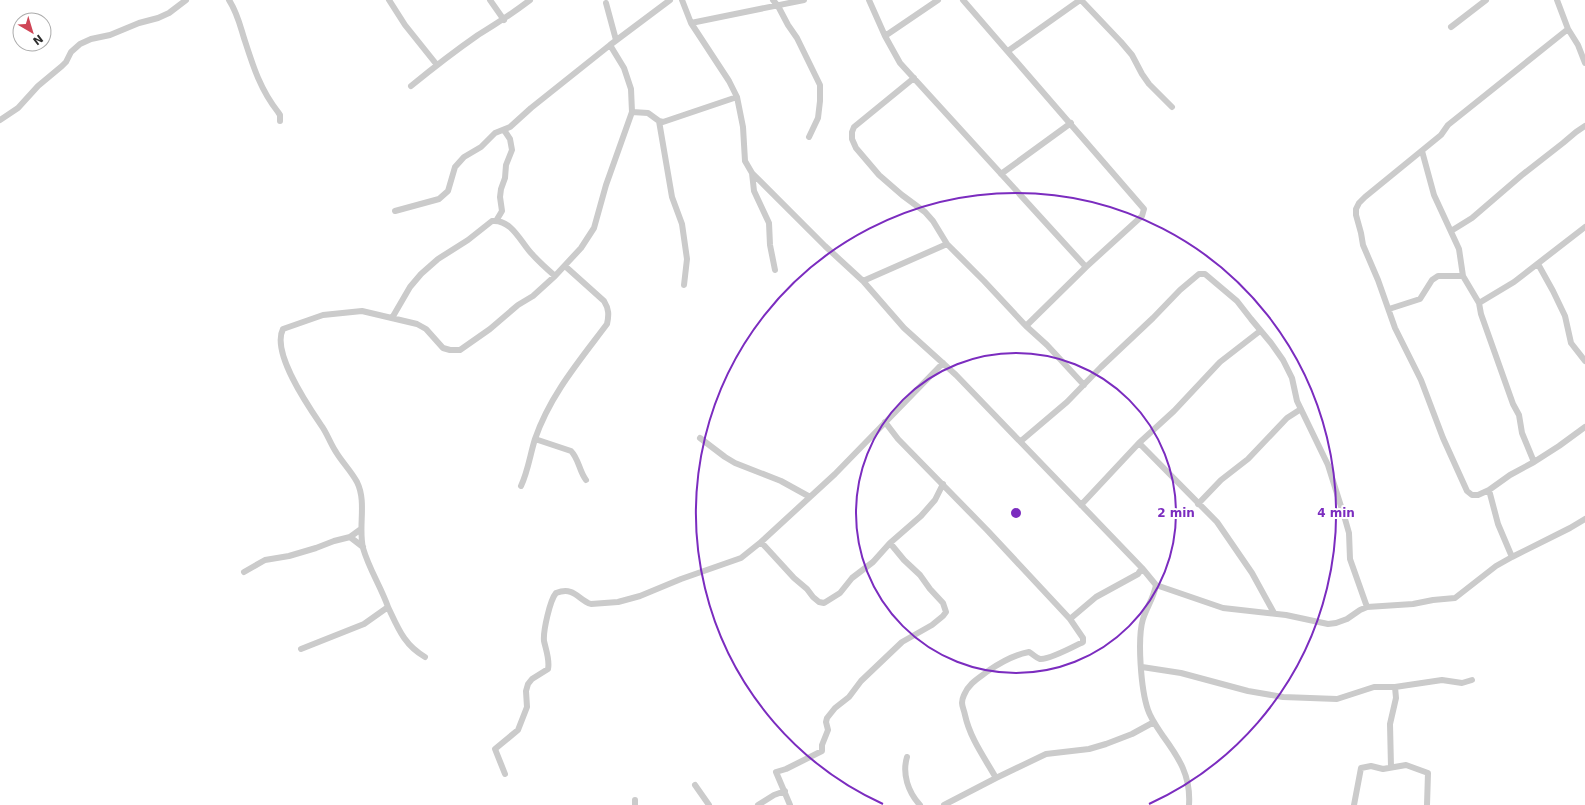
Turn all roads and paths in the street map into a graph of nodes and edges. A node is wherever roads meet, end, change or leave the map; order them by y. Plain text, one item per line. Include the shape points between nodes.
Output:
1 (186, 0) edge
2 (230, 0) edge
3 (389, 0) edge
4 (490, 0) edge
5 (530, 0) edge
6 (670, 0) edge
7 (682, 0) edge
8 (773, 0) edge
9 (804, 0) edge
10 (869, 0) edge
11 (938, 0) edge
12 (963, 0) edge
13 (1081, 0) edge
14 (1486, 0) edge
15 (1557, 0) edge
16 (606, 1) edge
17 (778, 6) junction
18 (504, 20) junction
19 (691, 23) junction
20 (1450, 27) dead end
21 (1568, 29) junction
22 (884, 36) junction
23 (616, 40) junction
24 (610, 45) junction
25 (1008, 51) junction
26 (1585, 63) edge
27 (437, 65) junction
28 (914, 78) junction
29 (411, 86) dead end
30 (737, 97) junction
31 (1172, 106) dead end
32 (632, 112) junction
33 (0, 120) edge
34 (280, 121) dead end
35 (659, 121) junction
36 (1070, 124) junction
37 (1585, 126) edge
38 (504, 130) junction
39 (809, 137) dead end
40 (1422, 151) junction
41 (752, 174) junction
42 (1001, 174) junction
43 (395, 211) dead end
44 (496, 220) junction
45 (1585, 227) edge
46 (1451, 231) junction
47 (947, 244) junction
48 (1538, 264) junction
49 (565, 266) junction
50 (1086, 267) junction
51 (775, 270) dead end
52 (555, 276) junction
53 (1462, 276) junction
54 (862, 281) junction
55 (684, 285) dead end
56 (1479, 303) junction
57 (1389, 309) junction
58 (392, 318) junction
59 (1026, 326) junction
60 (1260, 331) junction
61 (1585, 361) edge
62 (943, 363) junction
63 (1084, 385) junction
64 (1300, 409) junction
65 (885, 422) junction
66 (1585, 427) edge
67 (700, 438) dead end
68 (535, 439) junction
69 (1021, 442) junction
70 (1139, 443) junction
71 (1534, 462) junction
72 (586, 480) dead end
73 (943, 484) junction
74 (521, 486) dead end
75 (1489, 490) junction
76 (810, 497) junction
77 (1198, 504) junction
78 (1081, 505) junction
79 (1585, 519) edge
80 (361, 529) junction
81 (350, 537) junction
82 (760, 542) junction
83 (890, 543) junction
84 (363, 547) junction
85 (1512, 557) junction
86 (1142, 568) junction
87 (244, 572) dead end
88 (1156, 585) junction
89 (388, 607) junction
90 (1368, 607) junction
91 (1274, 613) junction
92 (1070, 620) junction
93 (301, 650) dead end
94 (425, 657) dead end
95 (1142, 666) junction
96 (1472, 680) dead end
97 (1395, 687) junction
98 (1154, 722) junction
99 (907, 757) dead end
100 (1391, 767) junction
101 (505, 774) dead end
102 (996, 778) junction
103 (695, 785) dead end
104 (785, 791) junction
105 (709, 805) edge
106 (758, 805) edge
107 (790, 805) edge
108 (920, 805) edge
109 (944, 805) edge
110 (1189, 805) edge
111 (1354, 805) edge
112 (1427, 805) edge

1 - 33 street via 158,18 80,44 71,52 66,62 38,86 18,108
2 - 34 street via 252,63 262,87 280,115
3 - 27 street
4 - 18 street
5 - 18 street
6 - 23 street
7 - 19 street
8 - 17 street
9 - 17 street
10 - 22 street
11 - 22 street
12 - 25 street
13 - 25 street
13 - 31 street via 1132,55 1149,84
14 - 20 street
15 - 21 street
16 - 23 street
17 - 19 street
17 - 39 street via 820,84 818,118
18 - 27 street via 478,35
19 - 30 street
21 - 26 street
21 - 40 street via 1448,125 1441,135
22 - 28 street via 900,62
23 - 24 street
24 - 32 street via 624,68 631,89
24 - 38 street
25 - 36 street
27 - 29 street
28 - 42 street
28 - 47 street via 854,126 852,139 856,148 880,175 925,212
30 - 35 street via 663,122
30 - 41 street via 743,128 745,161
32 - 35 street via 648,113
32 - 49 street via 594,228
35 - 55 street via 672,197 682,224 686,252
36 - 42 street
36 - 50 street via 1144,209 1142,216
37 - 46 street via 1472,218
38 - 43 street via 459,162 452,172 450,186 445,194
38 - 44 street via 510,139 512,150 501,189 502,211
40 - 46 street via 1434,195
40 - 57 street via 1365,197 1356,209 1363,245
41 - 51 street via 754,191 769,223
41 - 54 street
42 - 50 street
44 - 52 street via 514,230 530,253
44 - 58 street via 488,223 421,274 410,287
45 - 48 street
46 - 53 street via 1461,257
47 - 54 street
47 - 59 street
48 - 56 street
48 - 61 street via 1565,316 1571,343
49 - 52 street
49 - 68 street via 600,297 607,306 609,316 607,324 572,369 553,400
50 - 59 street
52 - 58 street via 533,296 460,350 444,348 422,326
53 - 56 street
53 - 57 street via 1438,276 1432,280 1421,298
54 - 62 street via 904,328
56 - 71 street
57 - 75 street via 1467,491 1472,495 1478,495
58 - 80 street via 362,311 323,315 286,327 281,332 284,355 294,384 357,482 360,492
59 - 63 street
60 - 63 street via 1237,301 1205,274 1199,274
60 - 64 street via 1283,360 1292,378
60 - 70 street via 1220,362 1174,411
62 - 65 street
62 - 69 street
63 - 69 street
64 - 77 street via 1287,418 1248,459 1221,480
64 - 90 street via 1328,465 1349,533 1350,559
65 - 73 street via 898,439
65 - 76 street
66 - 71 street
67 - 76 street via 735,463 781,481
68 - 72 street via 571,451
68 - 74 street via 527,474
69 - 78 street
70 - 77 street
70 - 78 street
71 - 75 street
73 - 83 street via 922,516
73 - 92 street
75 - 85 street via 1498,524
76 - 82 street
77 - 91 street via 1217,522 1252,573
78 - 86 street
79 - 85 street
80 - 81 street
80 - 84 street
81 - 84 street
81 - 87 street via 299,554 266,560
82 - 83 street via 813,598 824,603 840,593 852,578 873,562
82 - 101 street via 741,558 681,578 629,600 591,604 577,594 564,591 556,593 550,603 543,633 549,661 548,669 528,684 527,707 518,730 495,748
83 - 104 street via 944,603 946,612 932,626 902,642 835,708 827,718 828,730 822,751 776,772
84 - 89 street
85 - 90 street via 1455,598
86 - 88 street
86 - 92 street via 1138,574 1096,597
88 - 91 street via 1224,608
88 - 95 street via 1143,620 1140,642
89 - 93 street via 364,624
89 - 94 street via 409,646
90 - 91 street via 1344,621 1328,624
92 - 102 street via 1083,638 1083,642 1043,659 1029,652 1005,660 973,682 964,694 961,706 970,733
95 - 97 street via 1283,697 1337,699 1374,687
95 - 98 street via 1144,695
96 - 97 street via 1462,683 1442,680
97 - 100 street via 1396,698 1390,724
98 - 102 street via 1106,744 1089,749 1046,754
98 - 110 street via 1184,769 1188,781
99 - 108 street via 905,775 912,796
100 - 111 street via 1361,768
100 - 112 street via 1410,765 1427,772
102 - 109 street
103 - 105 street
104 - 106 street
104 - 107 street

